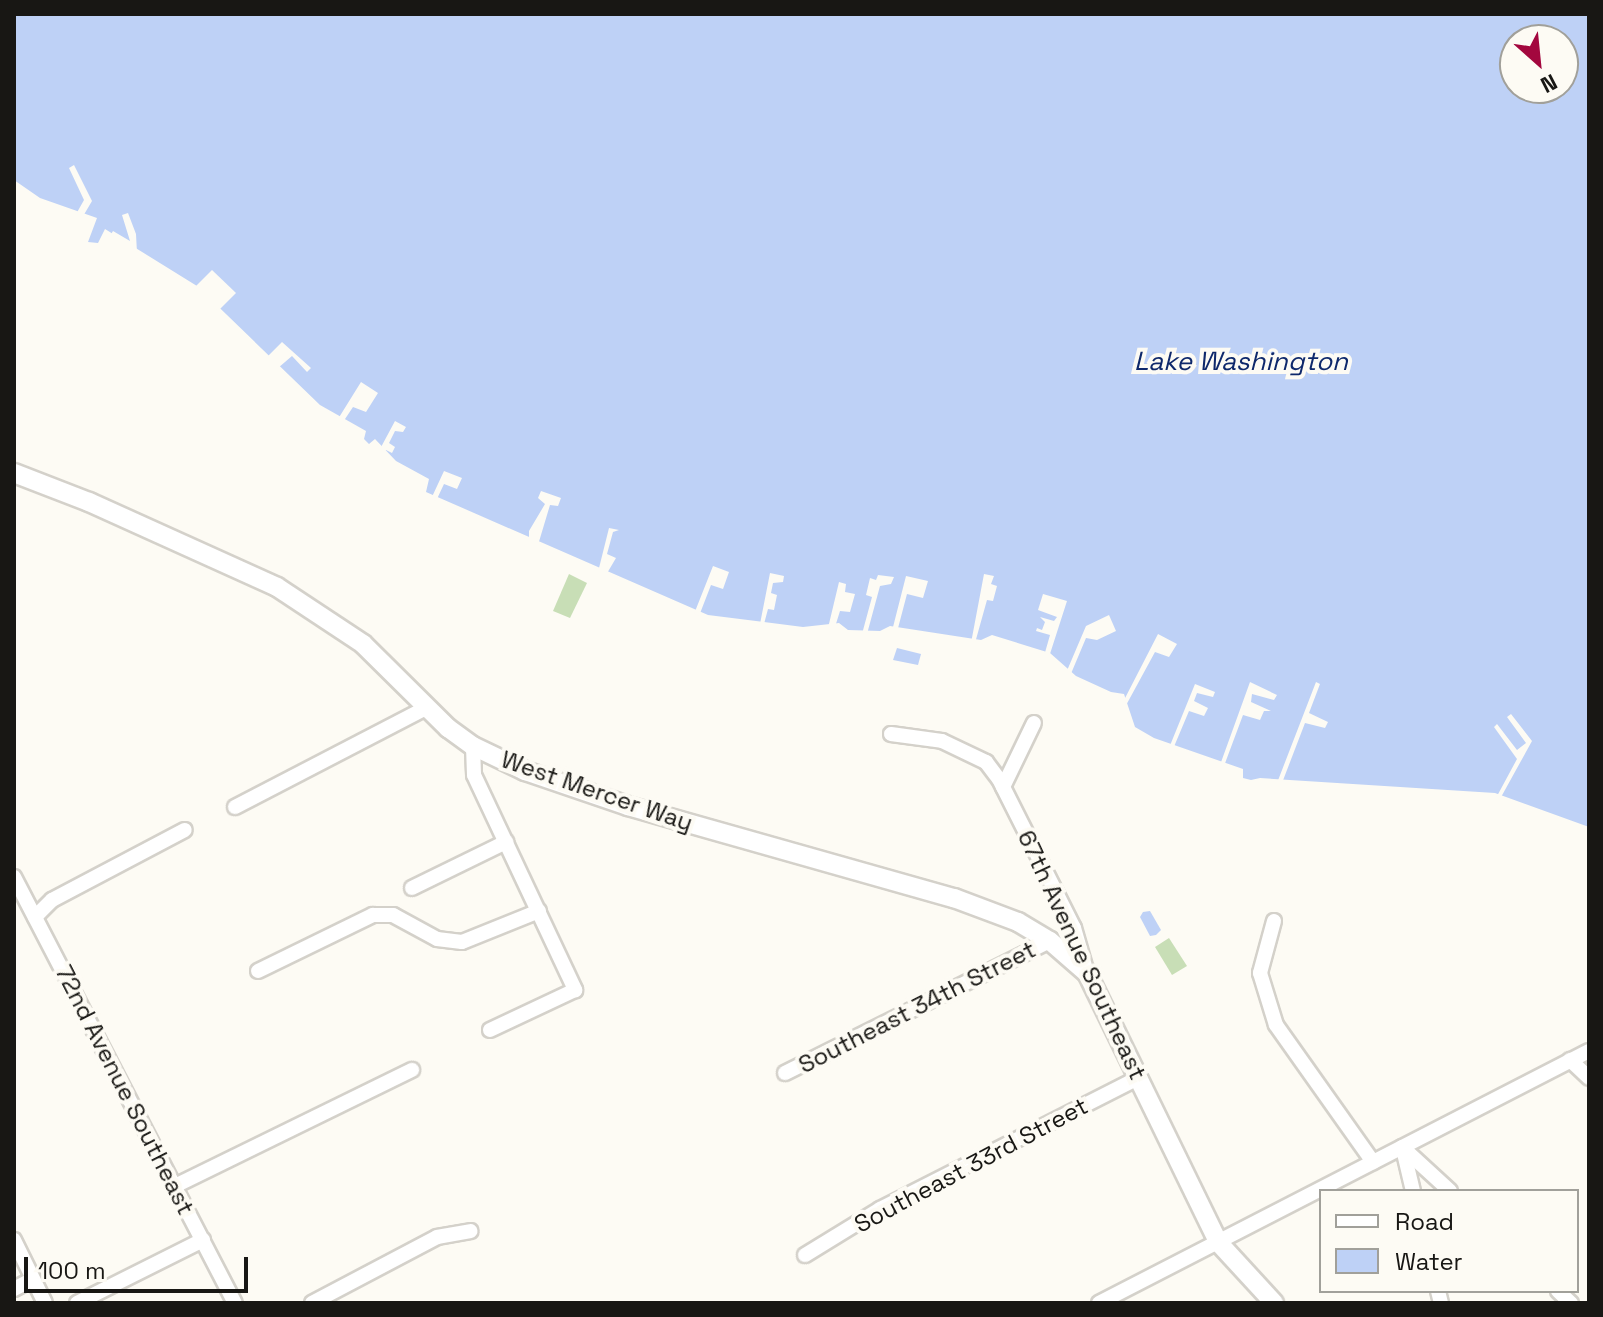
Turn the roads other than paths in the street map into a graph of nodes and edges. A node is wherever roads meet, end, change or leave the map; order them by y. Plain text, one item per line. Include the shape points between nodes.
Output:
1 (14, 473) edge
2 (426, 708) junction
3 (1034, 723) dead end
4 (891, 734) dead end
5 (473, 746) junction
6 (1003, 787) junction
7 (235, 807) dead end
8 (185, 830) dead end
9 (506, 842) junction
10 (14, 877) edge
11 (412, 888) dead end
12 (539, 911) junction
13 (35, 917) junction
14 (1274, 921) dead end
15 (1050, 941) junction
16 (258, 971) dead end
17 (1087, 973) junction
18 (490, 1030) dead end
19 (1589, 1051) edge
20 (1570, 1060) junction
21 (412, 1070) dead end
22 (785, 1073) dead end
23 (1138, 1078) junction
24 (1589, 1078) edge
25 (1402, 1147) junction
26 (1373, 1162) junction
27 (175, 1186) junction
28 (1321, 1189) edge
29 (1412, 1189) edge
30 (1448, 1189) edge
31 (1319, 1190) edge
32 (470, 1231) dead end
33 (14, 1240) edge
34 (203, 1240) junction
35 (1218, 1242) junction
36 (805, 1255) dead end
37 (33, 1279) junction
38 (14, 1289) edge
39 (1267, 1298) edge
40 (45, 1303) edge
41 (77, 1303) edge
42 (235, 1303) edge
43 (312, 1303) edge
44 (1099, 1303) edge

1 - 2 street, West Mercer Way via 277,587 363,644
2 - 5 street, West Mercer Way
2 - 7 street
3 - 6 street
4 - 6 street, 67th Avenue Southeast via 942,741 968,751 986,762
5 - 9 street via 474,775
5 - 15 street, West Mercer Way via 525,771 628,806 954,898 1018,922
6 - 17 street, 67th Avenue Southeast via 1074,928
8 - 13 street via 52,900
9 - 11 street
9 - 12 street
10 - 13 street, 72nd Avenue Southeast
12 - 16 street via 462,942 437,939 393,915 373,915
12 - 18 street via 575,990
13 - 27 street, 72nd Avenue Southeast
14 - 26 street via 1260,973 1276,1025
15 - 17 street, West Mercer Way
15 - 22 street, Southeast 34th Street
17 - 23 street, 67th Avenue Southeast
19 - 20 street
20 - 24 street
20 - 25 street
21 - 27 street
23 - 35 street, 67th Avenue Southeast
23 - 36 street, Southeast 33rd Street via 880,1209
25 - 26 street
25 - 29 street
25 - 30 street
26 - 28 street
27 - 34 street, 72nd Avenue Southeast
31 - 35 street
32 - 43 street via 437,1237
33 - 37 street
34 - 41 street
34 - 42 street, 72nd Avenue Southeast
35 - 39 street
35 - 44 street
37 - 38 street
37 - 40 street

